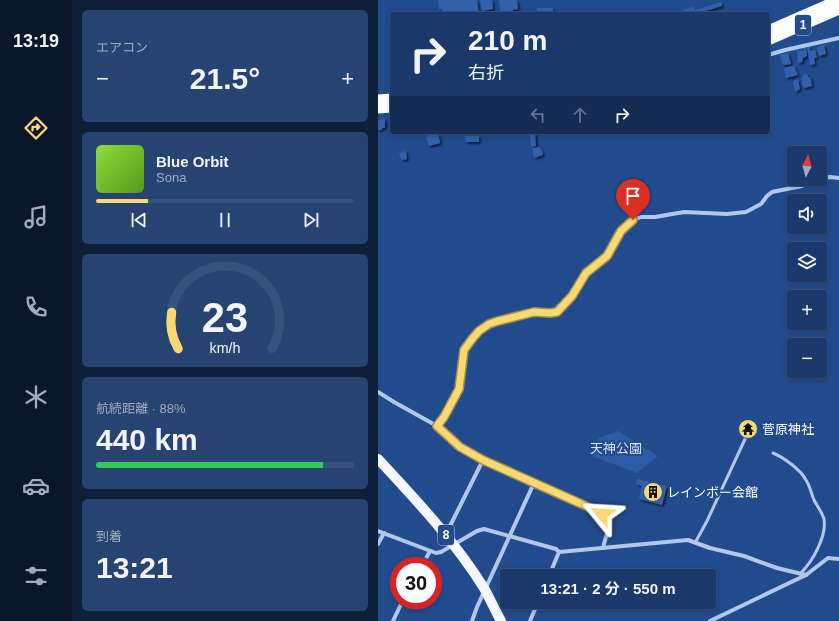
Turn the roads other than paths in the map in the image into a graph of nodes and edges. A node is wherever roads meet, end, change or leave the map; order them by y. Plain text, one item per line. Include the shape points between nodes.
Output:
1 (839, 0) edge
2 (839, 9) edge
3 (770, 30) edge
4 (839, 38) edge
5 (770, 39) edge
6 (770, 55) edge
7 (827, 177) edge
8 (839, 178) edge
9 (802, 186) edge
10 (378, 392) edge
11 (437, 426) junction
12 (746, 436) dead end
13 (773, 453) dead end
14 (378, 459) edge
15 (483, 460) junction
16 (534, 483) junction
17 (378, 531) edge
18 (384, 533) junction
19 (446, 534) junction
20 (510, 536) junction
21 (695, 543) junction
22 (378, 544) edge
23 (454, 544) junction
24 (602, 548) junction
25 (430, 551) junction
26 (559, 552) junction
27 (427, 557) edge
28 (839, 559) edge
29 (552, 569) edge
30 (800, 574) junction
31 (806, 575) junction
32 (485, 590) junction
33 (399, 609) edge
34 (535, 609) edge
35 (393, 621) edge
36 (472, 621) edge
37 (501, 621) edge
38 (530, 621) edge
39 (710, 621) edge

1 - 3 highway, 1
2 - 5 highway, 1
4 - 6 street
7 - 8 street
9 - 11 street via 772,192 761,204 746,212 684,212 633,220 621,231 607,256 586,273 572,296 557,312 534,312 489,324 479,331 464,350 459,389
10 - 11 street
11 - 15 street via 460,447
12 - 21 lane via 708,521
13 - 30 lane via 806,478 823,515 822,537 813,559
14 - 19 main road, 8
15 - 16 street
15 - 19 street
16 - 20 street
16 - 24 street via 602,514 608,520
17 - 18 street
18 - 22 street
18 - 25 street
19 - 23 main road, 8
20 - 23 street via 481,529
20 - 26 street
20 - 32 street
21 - 24 street via 688,540
21 - 30 street
23 - 25 street via 440,552
23 - 32 main road, 8
24 - 26 street
25 - 27 street
26 - 29 street
28 - 31 street via 828,558
30 - 31 street
31 - 39 street
32 - 36 street
32 - 37 main road, 8
33 - 35 street
34 - 38 street

